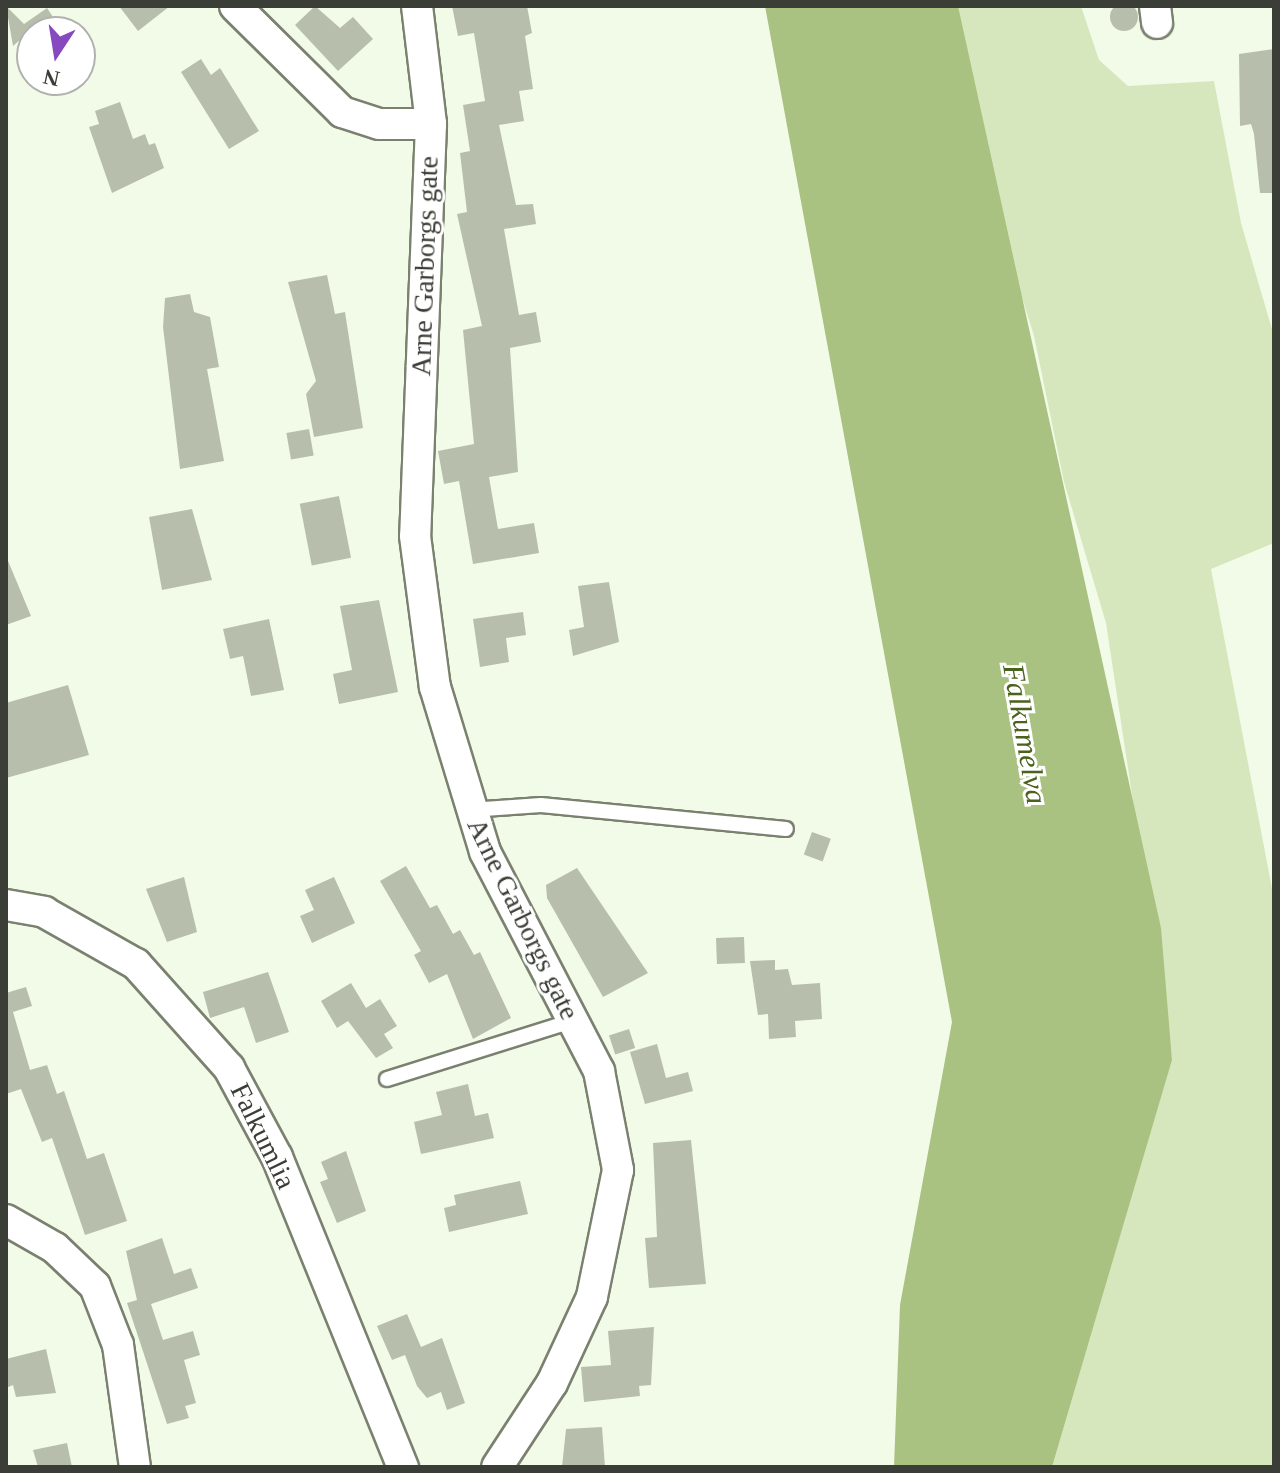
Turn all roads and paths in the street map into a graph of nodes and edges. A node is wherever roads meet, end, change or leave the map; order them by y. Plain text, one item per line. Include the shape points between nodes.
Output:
1 (235, 6) edge
2 (417, 6) edge
3 (431, 124) junction
4 (470, 811) junction
5 (786, 829) dead end
6 (6, 905) edge
7 (572, 1021) junction
8 (387, 1079) dead end
9 (6, 1220) edge
10 (135, 1467) edge
11 (403, 1467) edge
12 (497, 1467) edge

1 - 3 street via 342,112 379,124
2 - 3 street, Arne Garborgs gate
3 - 4 street, Arne Garborgs gate via 415,536 435,687
4 - 5 lane via 541,805
4 - 7 street, Arne Garborgs gate
6 - 11 street, Falkumlia via 44,912 126,957 229,1068 277,1157
7 - 8 lane
7 - 12 street, Arne Garborgs gate via 612,1116 618,1170 612,1221 579,1326
9 - 10 street via 55,1248 95,1286 118,1345

